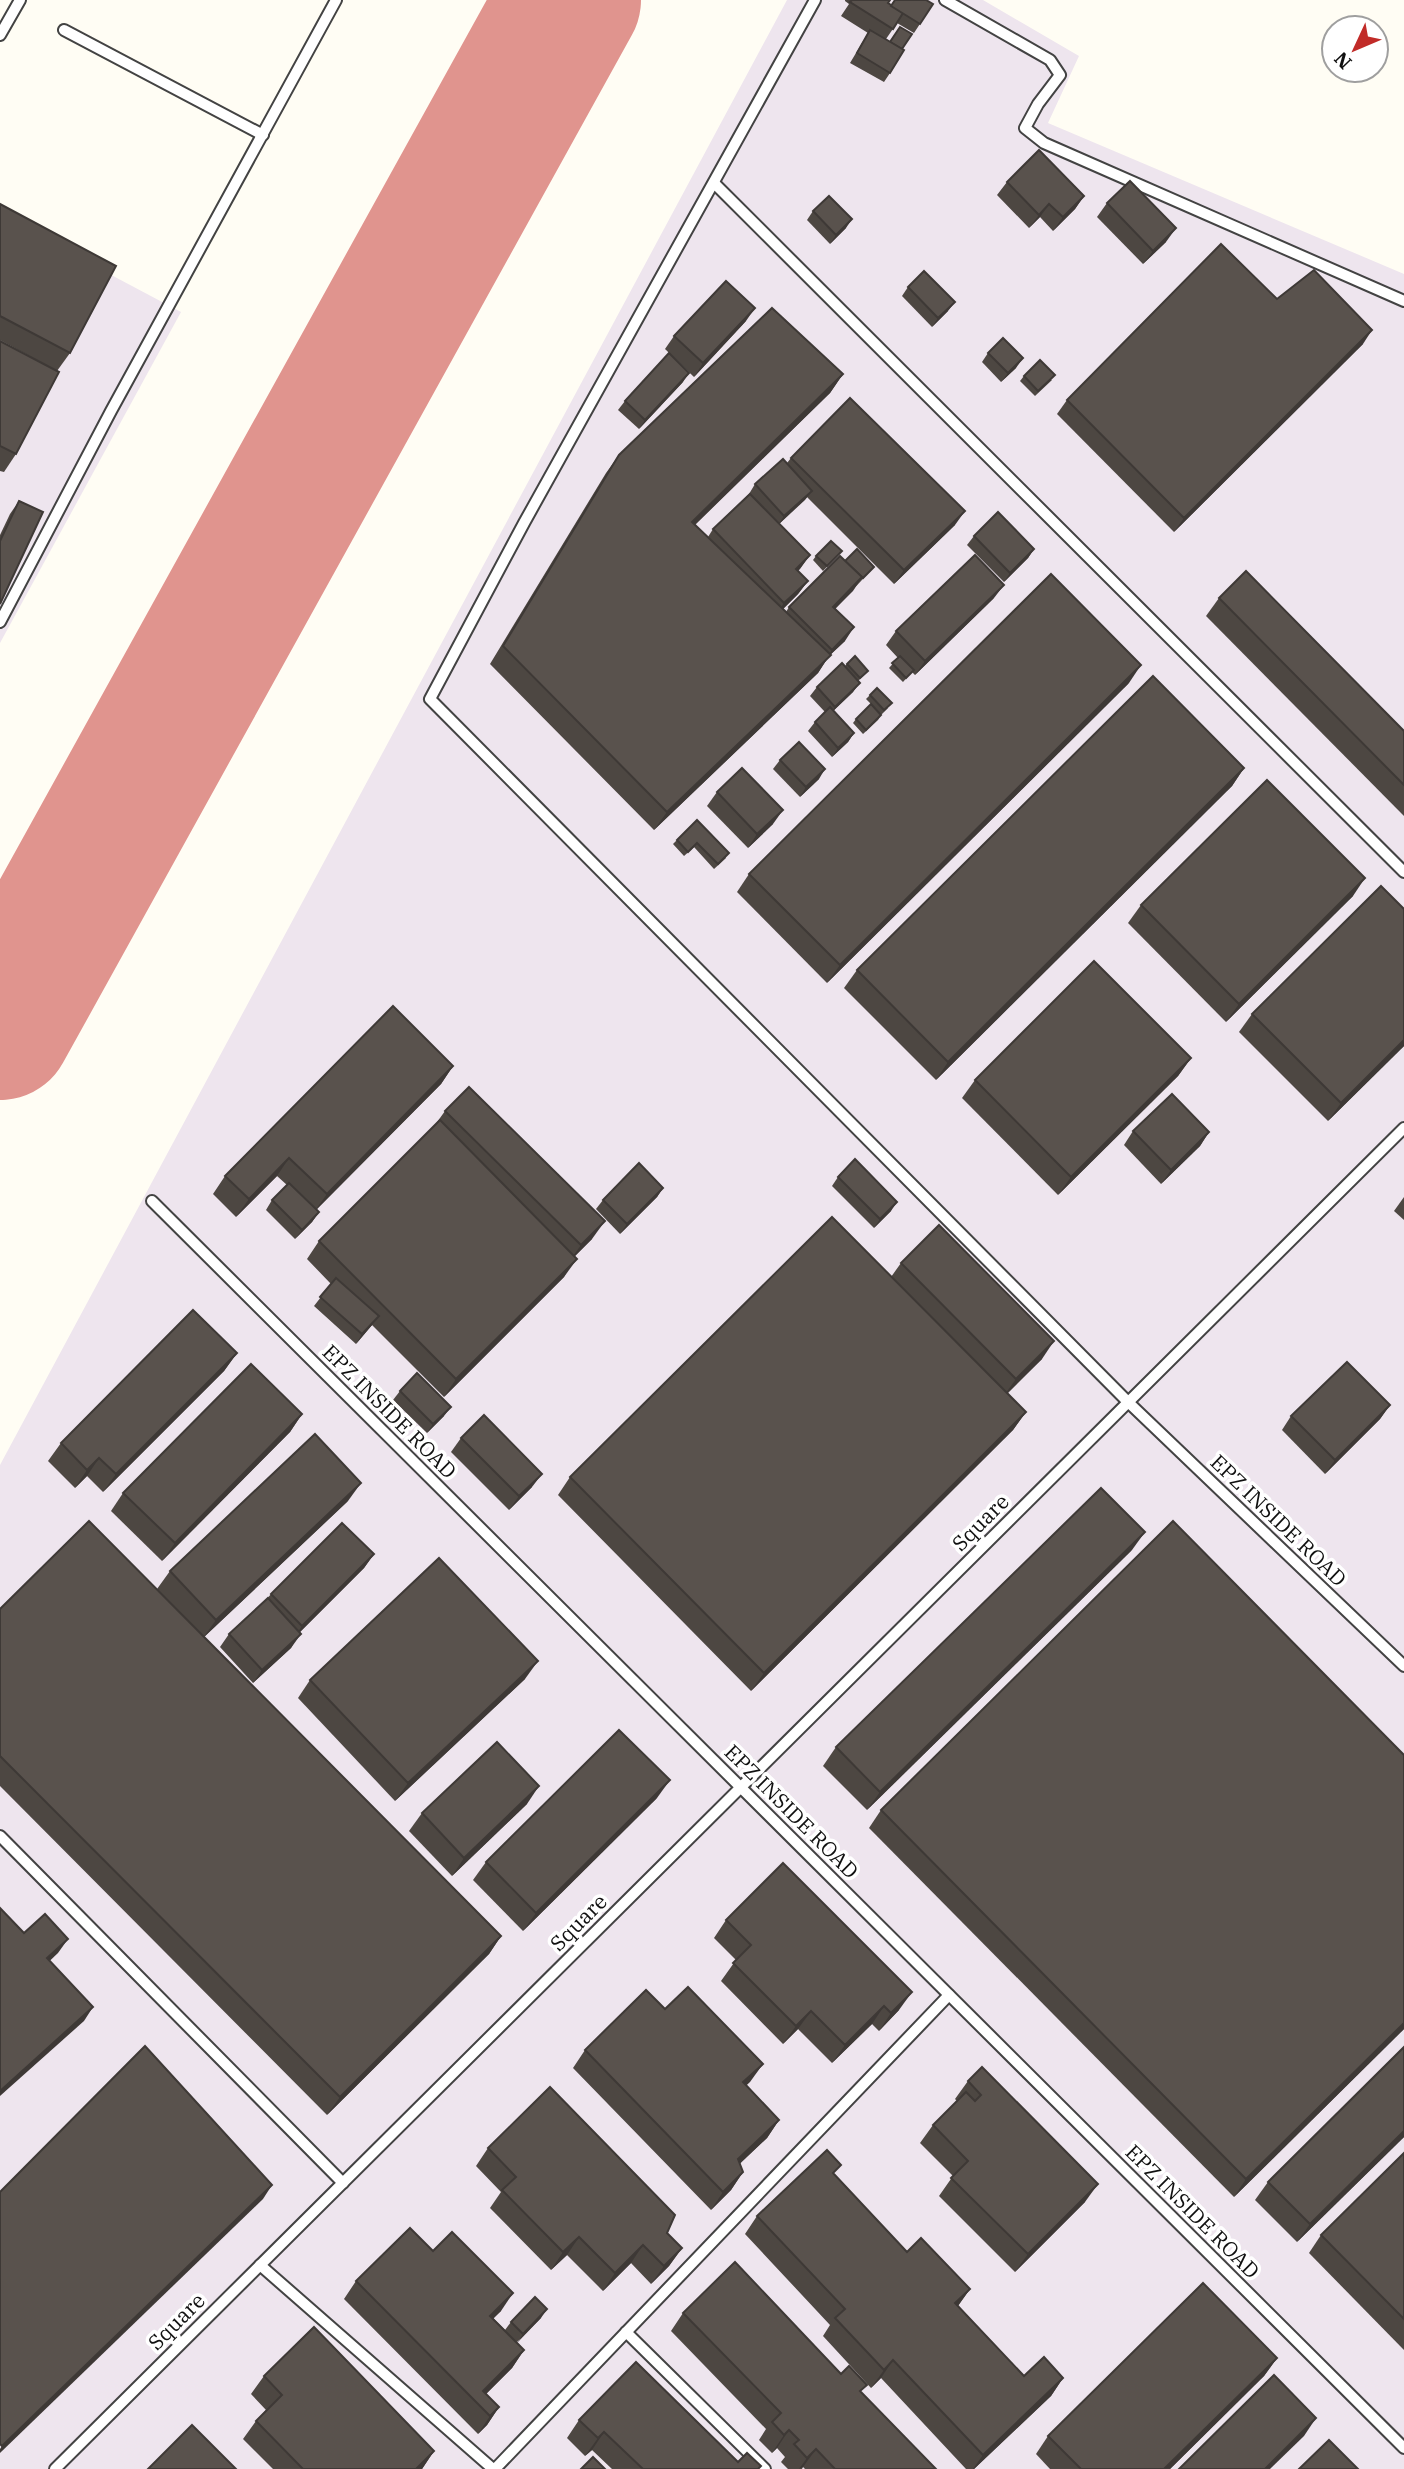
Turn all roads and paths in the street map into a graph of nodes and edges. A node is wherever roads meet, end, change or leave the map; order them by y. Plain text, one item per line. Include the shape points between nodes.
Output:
1 (20, 0) edge
2 (336, 0) edge
3 (816, 0) edge
4 (944, 0) edge
5 (64, 30) dead end
6 (0, 35) edge
7 (263, 135) junction
8 (714, 183) junction
9 (1404, 301) edge
10 (0, 622) edge
11 (1404, 872) edge
12 (1404, 1128) edge
13 (152, 1201) dead end
14 (1128, 1402) junction
15 (1404, 1666) edge
16 (741, 1787) junction
17 (0, 1836) edge
18 (949, 1995) junction
19 (342, 2183) junction
20 (260, 2265) junction
21 (626, 2332) junction
22 (1404, 2448) edge
23 (55, 2469) edge
24 (494, 2469) edge
25 (765, 2469) edge

1 - 6 lane
2 - 7 lane
3 - 8 lane
4 - 9 lane via 1050,60 1060,75 1026,128 1044,143
5 - 7 lane
7 - 10 lane
8 - 11 lane
8 - 14 lane, EPZ INSIDE ROAD via 430,699
12 - 14 lane, Square
13 - 16 lane, EPZ INSIDE ROAD
14 - 15 lane, EPZ INSIDE ROAD
14 - 16 lane, Square
16 - 18 lane, EPZ INSIDE ROAD
16 - 19 lane, Square
17 - 19 lane
18 - 21 lane
18 - 22 lane, EPZ INSIDE ROAD
19 - 20 lane, Square
20 - 23 lane, Square
20 - 24 lane
21 - 24 lane
21 - 25 lane

